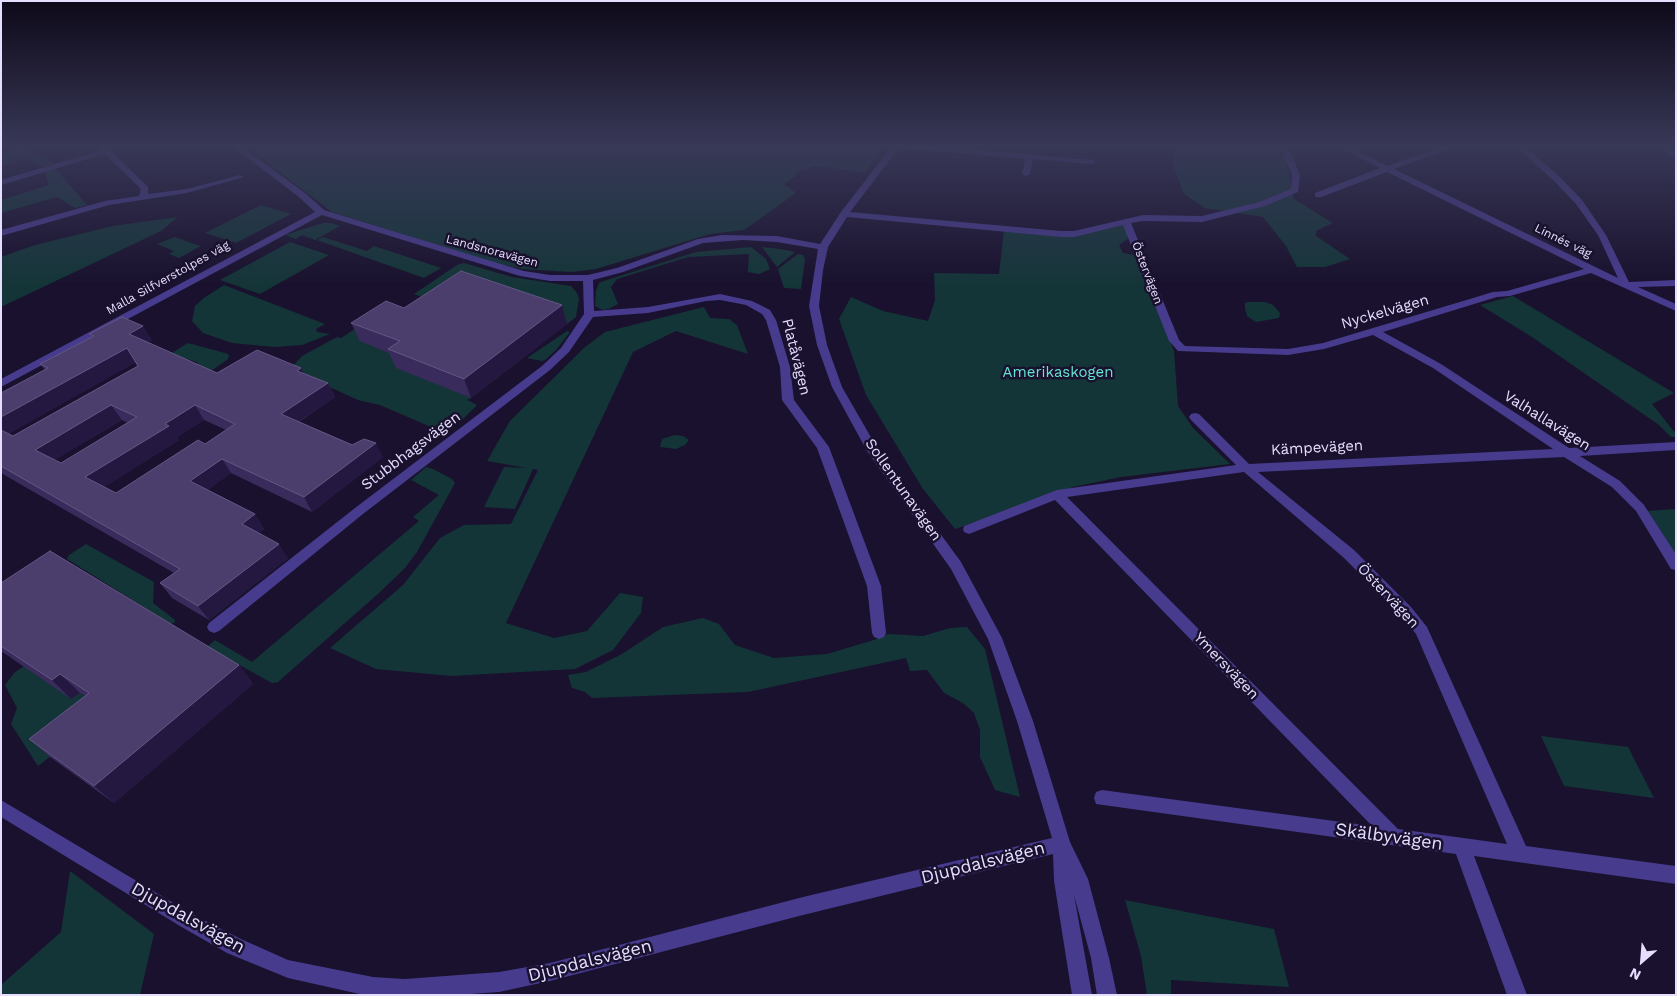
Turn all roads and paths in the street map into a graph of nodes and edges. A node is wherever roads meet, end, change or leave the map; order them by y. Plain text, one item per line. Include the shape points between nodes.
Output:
1 (144, 192) edge
2 (175, 192) edge
3 (299, 192) edge
4 (860, 192) edge
5 (1289, 192) edge
6 (1325, 192) edge
7 (1434, 192) edge
8 (1570, 192) edge
9 (1318, 195) dead end
10 (143, 197) junction
11 (321, 212) junction
12 (844, 214) junction
13 (1126, 221) junction
14 (1, 233) edge
15 (823, 247) junction
16 (1592, 270) junction
17 (588, 278) junction
18 (1676, 283) edge
19 (1626, 285) junction
20 (1676, 308) edge
21 (589, 314) junction
22 (1374, 331) junction
23 (1182, 350) joint
24 (1, 384) edge
25 (1195, 417) dead end
26 (1676, 446) edge
27 (1570, 452) junction
28 (1246, 468) junction
29 (1057, 494) junction
30 (968, 529) dead end
31 (1676, 565) edge
32 (214, 627) dead end
33 (879, 633) dead end
34 (1102, 798) dead end
35 (1, 808) edge
36 (1395, 838) junction
37 (1062, 844) junction
38 (1462, 847) junction
39 (1521, 855) junction
40 (1676, 875) edge
41 (1082, 995) edge
42 (1107, 995) edge
43 (1517, 995) edge

1 - 10 street
2 - 10 street
3 - 11 street, Landsnoravägen
4 - 12 street, Sollentunavägen
5 - 13 street via 1262,204 1202,219 1143,218
6 - 9 street
7 - 16 street, Linnés väg
8 - 19 street via 1602,234
10 - 14 street via 81,210
11 - 17 street, Landsnoravägen via 523,274
11 - 24 street, Malla Silfverstolpes väg
12 - 13 street via 1061,234 1074,234
12 - 15 street, Sollentunavägen
13 - 23 street, Östervägen via 1174,341
15 - 17 street, Landsnoravägen via 768,239 722,238 701,241
15 - 37 street, Sollentunavägen via 814,306 822,345 837,387 871,448 956,566 995,638 1025,720
16 - 19 street, Linnés väg
16 - 22 street, Nyckelvägen via 1507,294 1496,294
17 - 21 street
18 - 19 street
19 - 20 street, Linnés väg
21 - 32 street, Stubbhagsvägen via 565,350 546,368
21 - 33 street, Platåvägen via 648,310 720,297 749,303 766,312 785,366 788,400 823,447 874,586
22 - 23 street, Nyckelvägen via 1324,346 1288,352
22 - 27 street, Valhallavägen via 1437,366 1519,422
25 - 28 street, Östervägen
26 - 27 street, Kämpevägen
27 - 28 street, Kämpevägen
27 - 31 street, Valhallavägen via 1616,484 1635,503
28 - 29 street, Kämpevägen
28 - 39 street, Östervägen via 1326,533 1422,630
29 - 30 street, Kämpevägen
29 - 36 street, Ymersvägen
34 - 36 street, Skälbyvägen
35 - 37 street, Djupdalsvägen via 234,946 288,969 373,987 405,989 499,982 550,972 803,906
36 - 38 street, Skälbyvägen
37 - 41 street, Sollentunavägen via 1063,881
37 - 42 street, Sollentunavägen via 1079,878
38 - 39 street, Skälbyvägen
38 - 43 street
39 - 40 street, Skälbyvägen

